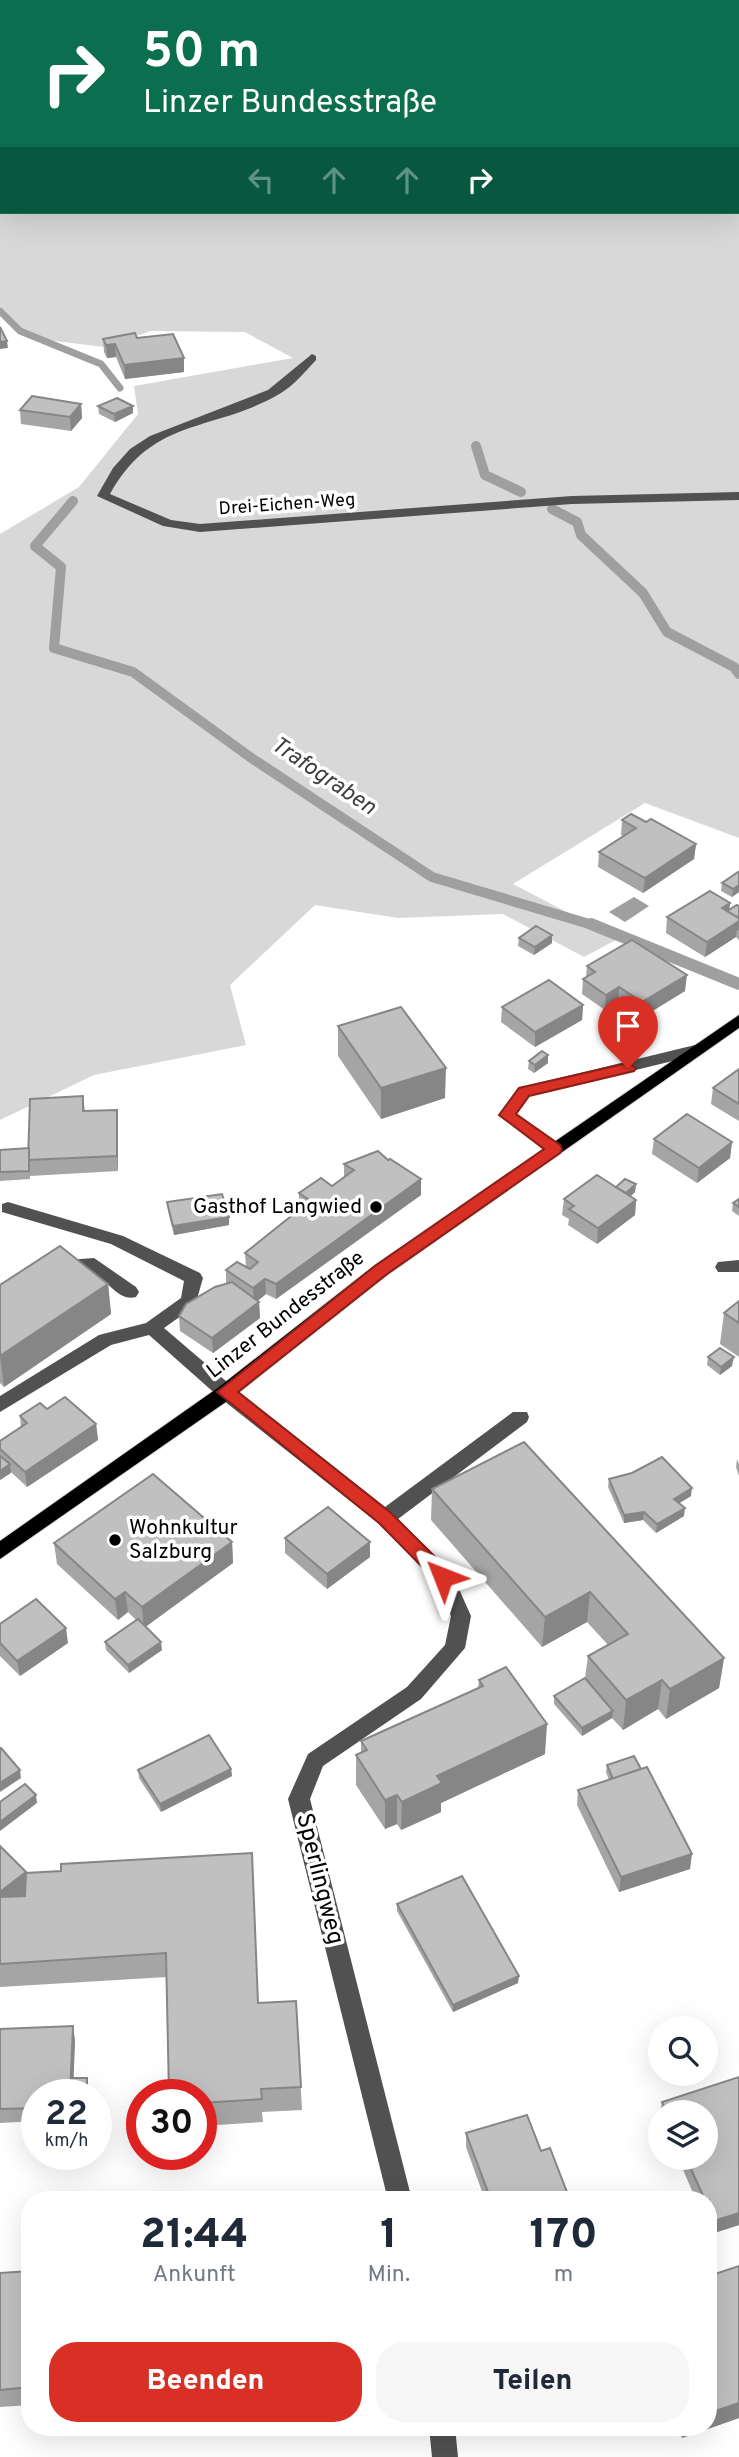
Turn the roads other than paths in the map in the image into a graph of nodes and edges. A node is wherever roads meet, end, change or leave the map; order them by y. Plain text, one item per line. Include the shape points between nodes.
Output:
1 (312, 358) dead end
2 (739, 496) edge
3 (739, 1020) edge
4 (695, 1051) junction
5 (554, 1149) junction
6 (8, 1208) dead end
7 (42, 1273) edge
8 (130, 1292) dead end
9 (152, 1328) junction
10 (226, 1392) junction
11 (0, 1405) edge
12 (520, 1416) dead end
13 (385, 1518) junction
14 (0, 1551) edge
15 (398, 2191) edge
16 (443, 2436) edge
17 (445, 2457) edge

1 - 2 street, Drei-Eichen-Weg via 272,393 178,425 132,452 111,476 103,496 168,523 200,528 572,500
3 - 4 main road, Linzer Bundesstraße
4 - 5 main road, Linzer Bundesstraße
4 - 5 street via 524,1092 507,1115
5 - 10 main road, Linzer Bundesstraße via 381,1270
6 - 9 street via 117,1240 194,1278 188,1301
7 - 8 street via 53,1266 94,1264
9 - 10 street, Sperlingweg
9 - 11 street via 105,1340
10 - 13 street, Sperlingweg
10 - 14 main road, Linzer Bundesstraße
12 - 13 street
13 - 15 street, Sperlingweg via 443,1577 461,1616 455,1648 414,1693 315,1760 299,1799
16 - 17 street

